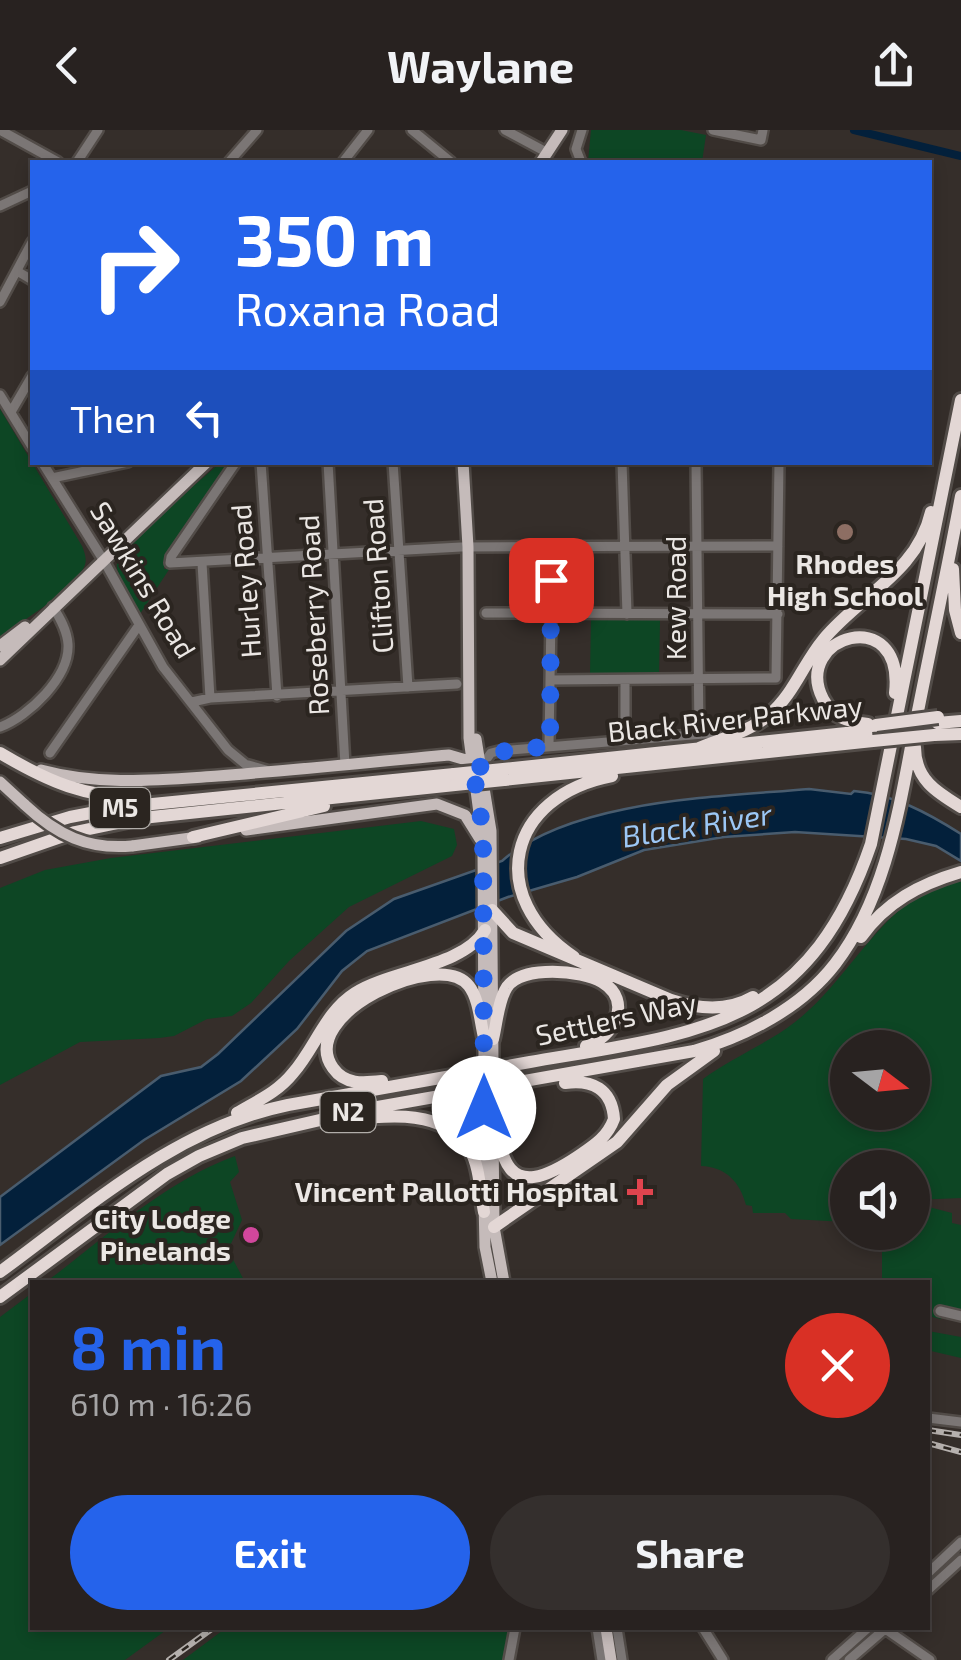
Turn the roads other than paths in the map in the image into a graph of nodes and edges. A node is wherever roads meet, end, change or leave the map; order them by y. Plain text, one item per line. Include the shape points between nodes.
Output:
1 (98, 130) edge
2 (257, 130) edge
3 (368, 130) edge
4 (412, 130) edge
5 (505, 130) edge
6 (562, 130) edge
7 (582, 130) edge
8 (713, 130) edge
9 (762, 130) edge
10 (5, 131) edge
11 (576, 149) junction
12 (548, 153) edge
13 (55, 160) edge
14 (78, 160) edge
15 (230, 160) edge
16 (344, 160) edge
17 (446, 160) edge
18 (580, 160) edge
19 (30, 192) edge
20 (0, 206) edge
21 (30, 246) edge
22 (17, 270) junction
23 (30, 279) edge
24 (0, 302) edge
25 (30, 379) edge
26 (0, 395) edge
27 (961, 400) edge
28 (11, 412) junction
29 (30, 444) edge
30 (951, 450) junction
31 (44, 465) edge
32 (62, 465) edge
33 (114, 465) edge
34 (204, 465) edge
35 (234, 465) edge
36 (261, 465) edge
37 (328, 465) edge
38 (393, 465) edge
39 (464, 465) edge
40 (622, 465) edge
41 (696, 465) edge
42 (779, 465) edge
43 (52, 478) junction
44 (961, 496) edge
45 (953, 537) junction
46 (699, 544) junction
47 (626, 546) junction
48 (778, 546) junction
49 (468, 547) junction
50 (552, 548) junction
51 (399, 551) junction
52 (333, 555) junction
53 (268, 559) junction
54 (104, 560) junction
55 (202, 563) junction
56 (53, 607) junction
57 (550, 612) junction
58 (486, 613) dead end
59 (627, 614) junction
60 (699, 614) junction
61 (778, 614) junction
62 (139, 624) junction
63 (961, 633) edge
64 (0, 646) edge
65 (0, 660) edge
66 (551, 680) junction
67 (624, 681) junction
68 (699, 681) junction
69 (457, 684) dead end
70 (408, 687) junction
71 (341, 691) junction
72 (276, 696) junction
73 (210, 698) junction
74 (192, 702) junction
75 (918, 709) junction
76 (470, 715) junction
77 (961, 720) edge
78 (896, 721) junction
79 (0, 727) edge
80 (938, 728) junction
81 (875, 732) junction
82 (716, 733) dead end
83 (961, 735) edge
84 (469, 738) junction
85 (625, 740) junction
86 (550, 746) junction
87 (697, 747) junction
88 (0, 753) edge
89 (50, 754) dead end
90 (450, 755) junction
91 (344, 765) junction
92 (477, 765) junction
93 (283, 771) junction
94 (455, 779) junction
95 (0, 782) edge
96 (405, 790) junction
97 (244, 794) junction
98 (961, 808) edge
99 (193, 837) junction
100 (0, 838) edge
101 (483, 847) junction
102 (0, 858) edge
103 (488, 862) junction
104 (955, 874) edge
105 (490, 909) junction
106 (485, 930) junction
107 (574, 957) junction
108 (834, 966) junction
109 (790, 978) junction
110 (740, 1034) junction
111 (488, 1045) junction
112 (556, 1058) junction
113 (464, 1075) junction
114 (458, 1092) junction
115 (491, 1104) junction
116 (288, 1125) junction
117 (218, 1126) junction
118 (484, 1212) junction
119 (494, 1227) junction
120 (0, 1272) edge
121 (504, 1279) edge
122 (492, 1280) edge
123 (0, 1297) edge
124 (940, 1311) dead end
125 (961, 1316) edge
126 (930, 1418) edge
127 (961, 1422) edge
128 (961, 1542) edge
129 (961, 1560) edge
130 (930, 1571) edge
131 (930, 1588) edge
132 (515, 1630) edge
133 (597, 1630) edge
134 (606, 1630) edge
135 (616, 1630) edge
136 (704, 1630) edge
137 (866, 1630) edge
138 (883, 1630) edge
139 (888, 1630) edge
140 (508, 1660) edge
141 (602, 1660) edge
142 (611, 1660) edge
143 (622, 1660) edge
144 (723, 1660) edge
145 (832, 1660) edge
146 (849, 1660) edge
147 (930, 1660) edge

1 - 14 street
2 - 15 street
3 - 16 street
4 - 17 street
5 - 12 street
6 - 12 main road
7 - 11 street
8 - 9 street via 761,140
10 - 13 street
11 - 12 street
11 - 18 street
19 - 20 street
21 - 22 street
22 - 23 street
22 - 24 street
25 - 28 street
26 - 28 street
27 - 30 highway, Settlers Way / N2
28 - 29 street
30 - 78 highway, Settlers Way / N2
30 - 87 highway via 929,524 900,571 820,643 788,697 768,716
31 - 43 street, Sawkins Road
32 - 43 street
33 - 43 street
34 - 54 main road
35 - 55 street via 170,563
36 - 53 street, Hurley Road
37 - 52 street, Roseberry Road
38 - 51 street, Clifton Road
39 - 49 main road
40 - 47 street
41 - 46 street, Kew Road
42 - 48 street
43 - 54 street, Sawkins Road
44 - 45 highway, Settlers Way / N2
45 - 63 highway via 954,610
45 - 75 highway, Settlers Way / N2
46 - 47 street
46 - 48 street
46 - 60 street, Kew Road
47 - 50 street
47 - 59 street
48 - 61 street
49 - 50 street
49 - 51 street
49 - 76 main road
50 - 57 street
51 - 52 street
51 - 70 street, Clifton Road
52 - 53 street
52 - 71 street, Roseberry Road
53 - 55 street
53 - 72 street, Hurley Road
54 - 56 main road
54 - 62 street, Sawkins Road
55 - 73 street
56 - 64 main road
56 - 65 main road
56 - 79 street via 68,642 63,668 30,708
57 - 58 street
57 - 59 street
57 - 66 street
59 - 60 street
60 - 61 street
60 - 68 street, Kew Road
61 - 68 street via 776,678
62 - 74 street, Sawkins Road
62 - 89 street
66 - 67 street
66 - 86 street
67 - 68 street
67 - 85 street
68 - 87 street, Kew Road
69 - 70 street
70 - 71 street
71 - 72 street
71 - 91 street, Roseberry Road
72 - 73 street
73 - 74 street
74 - 93 street, Sawkins Road via 232,755 256,768
75 - 98 highway via 915,754 921,776
75 - 108 highway, Settlers Way / N2 via 877,888
76 - 84 main road
76 - 92 main road
77 - 80 highway, Black River Parkway / M5
78 - 81 highway via 890,654 869,638 842,640 822,659 820,695 840,718
78 - 109 highway, Settlers Way / N2 via 856,888 819,948
80 - 81 highway, Black River Parkway / M5, bridge
80 - 83 highway, Black River Parkway / M5
81 - 87 highway, Black River Parkway / M5
82 - 87 street
84 - 90 main road
84 - 92 main road
85 - 86 street
85 - 87 street
86 - 92 street via 499,751
87 - 94 highway, Black River Parkway / M5, bridge
87 - 107 highway via 570,789 533,822 520,856 524,906 544,934
88 - 93 main road via 35,769 102,782
88 - 97 highway via 50,782 96,796
90 - 91 main road, Sawkins Road
90 - 92 main road, Sawkins Road
91 - 93 main road, Sawkins Road
92 - 101 main road
92 - 103 main road via 490,813
94 - 96 highway, M5
94 - 97 highway, M5
95 - 99 main road, bridge via 74,840 102,847
96 - 99 highway
96 - 102 highway, M5 via 142,818
97 - 100 highway, M5 via 104,810
99 - 101 main road via 437,804 465,815
101 - 103 main road
103 - 105 main road
104 - 108 highway via 898,898
105 - 106 main road
105 - 107 highway via 514,933
105 - 111 main road
106 - 111 main road
106 - 117 highway via 468,949 352,994 293,1074
107 - 109 highway via 703,1008 746,1001
108 - 110 highway, Settlers Way / N2 via 793,1004
109 - 112 highway, Settlers Way / N2 via 704,1028
110 - 114 highway, Settlers Way / N2 via 682,1054
110 - 119 highway via 667,1085 617,1142
111 - 112 highway via 506,990 525,974 602,982 618,1004 612,1031
111 - 113 highway via 468,985 436,972 353,1004 327,1047 328,1060 349,1081
111 - 115 main road, bridge
112 - 113 highway, Settlers Way / N2
113 - 117 highway, Settlers Way / N2 via 288,1105
114 - 115 highway via 580,1080 608,1095 614,1119 602,1140 554,1172 526,1178 502,1156
114 - 116 highway, Settlers Way / N2
115 - 118 main road
115 - 119 main road
116 - 118 highway via 387,1116 445,1126 472,1154
116 - 123 highway, Settlers Way / N2 via 176,1168
117 - 120 highway, Settlers Way / N2 via 145,1166
118 - 122 main road
119 - 121 main road
124 - 125 street
126 - 127 street
128 - 130 street
129 - 131 street
132 - 140 street
133 - 141 street
134 - 142 main road
135 - 143 street
136 - 144 street
137 - 145 street
138 - 146 street
139 - 147 street

